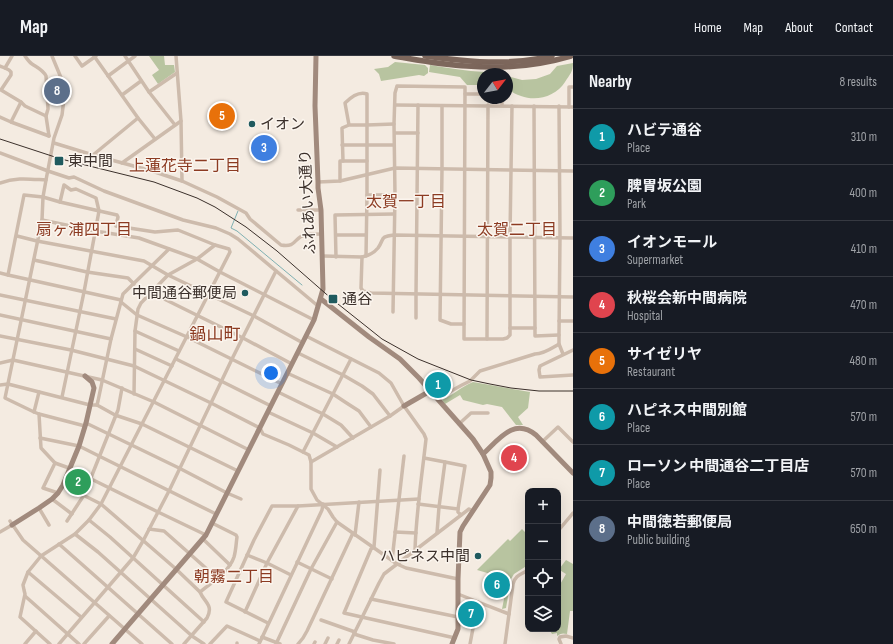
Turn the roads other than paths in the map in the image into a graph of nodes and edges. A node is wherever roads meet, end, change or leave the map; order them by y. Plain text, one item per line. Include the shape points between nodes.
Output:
1 (12, 56) edge
2 (25, 56) edge
3 (52, 56) edge
4 (75, 56) edge
5 (95, 56) edge
6 (125, 56) edge
7 (135, 56) edge
8 (176, 56) edge
9 (316, 56) edge
10 (394, 56) edge
11 (425, 56) edge
12 (552, 56) edge
13 (571, 56) edge
14 (128, 61) junction
15 (0, 66) edge
16 (5, 68) junction
17 (177, 73) junction
18 (108, 76) junction
19 (142, 81) junction
20 (573, 87) edge
21 (1, 91) edge
22 (149, 92) junction
23 (465, 94) junction
24 (477, 94) edge
25 (122, 95) junction
26 (21, 102) junction
27 (395, 105) junction
28 (418, 105) junction
29 (466, 105) junction
30 (488, 105) junction
31 (442, 106) junction
32 (502, 106) joint
33 (512, 106) junction
34 (534, 106) junction
35 (559, 106) junction
36 (571, 106) edge
37 (46, 116) junction
38 (0, 117) edge
39 (138, 118) junction
40 (181, 121) junction
41 (11, 122) junction
42 (394, 124) junction
43 (175, 125) junction
44 (349, 125) junction
45 (367, 125) junction
46 (395, 133) junction
47 (418, 133) junction
48 (49, 136) junction
49 (54, 138) junction
50 (155, 139) junction
51 (54, 143) junction
52 (342, 145) junction
53 (367, 145) junction
54 (394, 145) junction
55 (0, 153) edge
56 (93, 155) junction
57 (343, 161) junction
58 (367, 161) junction
59 (122, 163) junction
60 (395, 168) junction
61 (418, 168) junction
62 (442, 168) junction
63 (465, 169) junction
64 (488, 169) junction
65 (511, 169) junction
66 (535, 170) junction
67 (560, 170) junction
68 (573, 170) edge
69 (48, 172) junction
70 (367, 174) junction
71 (46, 180) junction
72 (340, 180) junction
73 (182, 181) junction
74 (318, 182) junction
75 (0, 183) edge
76 (367, 195) junction
77 (395, 195) junction
78 (43, 197) junction
79 (60, 202) junction
80 (298, 210) dead end
81 (321, 210) junction
82 (99, 211) junction
83 (366, 214) junction
84 (394, 214) junction
85 (42, 220) junction
86 (95, 231) junction
87 (322, 234) junction
88 (336, 235) junction
89 (366, 235) junction
90 (394, 235) junction
91 (417, 235) junction
92 (441, 235) junction
93 (465, 235) junction
94 (17, 236) junction
95 (487, 236) junction
96 (510, 236) junction
97 (535, 237) junction
98 (560, 237) junction
99 (573, 238) edge
100 (37, 241) junction
101 (215, 245) junction
102 (169, 249) junction
103 (91, 251) junction
104 (323, 256) junction
105 (336, 257) junction
106 (364, 257) junction
107 (197, 259) junction
108 (34, 260) junction
109 (152, 266) junction
110 (276, 271) junction
111 (87, 272) junction
112 (220, 272) junction
113 (0, 273) edge
114 (8, 275) junction
115 (168, 275) junction
116 (29, 280) junction
117 (134, 284) junction
118 (84, 292) junction
119 (150, 292) junction
120 (209, 294) junction
121 (265, 294) junction
122 (393, 294) junction
123 (416, 294) junction
124 (0, 295) edge
125 (440, 295) junction
126 (464, 295) junction
127 (488, 296) junction
128 (510, 296) junction
129 (535, 296) junction
130 (559, 296) junction
131 (573, 296) edge
132 (321, 299) junction
133 (25, 300) junction
134 (121, 301) junction
135 (318, 306) junction
136 (79, 311) junction
137 (393, 312) dead end
138 (137, 314) junction
139 (0, 315) edge
140 (198, 315) junction
141 (254, 316) junction
142 (416, 318) dead end
143 (21, 319) junction
144 (116, 319) junction
145 (314, 320) junction
146 (560, 321) junction
147 (573, 321) edge
148 (464, 324) junction
149 (510, 328) junction
150 (534, 328) junction
151 (75, 331) junction
152 (135, 331) junction
153 (559, 335) junction
154 (0, 336) edge
155 (306, 336) junction
156 (186, 337) junction
157 (243, 338) junction
158 (17, 339) junction
159 (111, 339) junction
160 (487, 339) junction
161 (303, 342) junction
162 (560, 344) junction
163 (135, 349) junction
164 (71, 350) junction
165 (179, 351) junction
166 (573, 351) edge
167 (298, 353) junction
168 (563, 354) junction
169 (351, 358) junction
170 (107, 359) junction
171 (176, 359) junction
172 (232, 359) junction
173 (13, 360) junction
174 (0, 362) edge
175 (292, 364) junction
176 (134, 366) junction
177 (172, 366) junction
178 (66, 372) junction
179 (287, 373) junction
180 (343, 375) junction
181 (573, 375) edge
182 (85, 376) junction
183 (102, 380) junction
184 (164, 381) junction
185 (221, 381) junction
186 (8, 384) junction
187 (282, 384) junction
188 (0, 385) edge
189 (122, 388) junction
190 (430, 391) junction
191 (39, 392) junction
192 (278, 392) junction
193 (134, 394) junction
194 (333, 394) junction
195 (62, 397) junction
196 (436, 398) junction
197 (154, 402) junction
198 (211, 403) junction
199 (90, 405) junction
200 (96, 405) junction
201 (271, 406) junction
202 (404, 406) junction
203 (34, 412) junction
204 (268, 412) junction
205 (488, 413) dead end
206 (39, 414) junction
207 (322, 414) junction
208 (115, 415) junction
209 (390, 416) junction
210 (142, 424) junction
211 (459, 424) junction
212 (86, 425) junction
213 (200, 426) junction
214 (371, 427) junction
215 (260, 428) junction
216 (108, 433) junction
217 (313, 433) junction
218 (40, 438) junction
219 (353, 438) junction
220 (542, 442) junction
221 (573, 442) edge
222 (132, 445) junction
223 (79, 446) junction
224 (189, 447) junction
225 (337, 447) junction
226 (249, 450) junction
227 (303, 452) junction
228 (483, 454) junction
229 (99, 456) junction
230 (404, 456) dead end
231 (424, 458) junction
232 (55, 462) junction
233 (311, 462) junction
234 (445, 462) junction
235 (121, 466) junction
236 (69, 468) junction
237 (179, 468) junction
238 (380, 470) dead end
239 (238, 472) junction
240 (573, 473) edge
241 (90, 479) junction
242 (63, 485) junction
243 (110, 488) junction
244 (169, 491) junction
245 (58, 493) junction
246 (227, 493) junction
247 (84, 495) junction
248 (52, 498) junction
249 (241, 499) dead end
250 (419, 499) junction
251 (398, 500) junction
252 (378, 501) junction
253 (359, 502) junction
254 (101, 504) junction
255 (323, 504) junction
256 (418, 504) junction
257 (298, 506) junction
258 (439, 507) junction
259 (39, 508) junction
260 (458, 509) junction
261 (473, 511) junction
262 (158, 512) junction
263 (573, 513) edge
264 (72, 514) junction
265 (216, 514) junction
266 (461, 515) junction
267 (89, 520) junction
268 (67, 521) dead end
269 (337, 522) junction
270 (11, 523) junction
271 (212, 523) junction
272 (49, 525) dead end
273 (561, 527) edge
274 (149, 529) junction
275 (0, 532) edge
276 (395, 532) junction
277 (416, 533) junction
278 (437, 533) junction
279 (75, 534) junction
280 (354, 534) junction
281 (204, 537) junction
282 (143, 541) junction
283 (60, 544) junction
284 (374, 547) junction
285 (415, 550) junction
286 (190, 554) junction
287 (247, 555) junction
288 (41, 556) junction
289 (133, 558) junction
290 (392, 560) junction
291 (297, 562) junction
292 (267, 564) junction
293 (397, 564) junction
294 (230, 565) junction
295 (176, 569) junction
296 (311, 569) junction
297 (28, 572) junction
298 (120, 572) junction
299 (525, 572) edge
300 (291, 575) junction
301 (217, 578) junction
302 (332, 578) junction
303 (458, 579) junction
304 (164, 584) junction
305 (107, 587) junction
306 (200, 592) junction
307 (458, 594) junction
308 (25, 596) junction
309 (151, 599) junction
310 (371, 599) junction
311 (94, 602) junction
312 (478, 602) junction
313 (245, 612) junction
314 (138, 614) junction
315 (509, 614) junction
316 (109, 616) junction
317 (81, 617) junction
318 (458, 617) junction
319 (362, 618) junction
320 (321, 620) dead end
321 (204, 622) junction
322 (268, 623) junction
323 (125, 629) junction
324 (36, 631) junction
325 (68, 633) junction
326 (355, 633) junction
327 (192, 636) junction
328 (262, 637) junction
329 (328, 638) dead end
330 (455, 638) junction
331 (573, 638) edge
332 (373, 640) junction
333 (259, 643) edge
334 (25, 644) edge
335 (50, 644) edge
336 (58, 644) edge
337 (79, 644) edge
338 (84, 644) edge
339 (112, 644) edge
340 (142, 644) edge
341 (172, 644) edge
342 (184, 644) edge
343 (204, 644) edge
344 (210, 644) edge
345 (277, 644) edge
346 (298, 644) edge
347 (325, 644) edge
348 (349, 644) edge
349 (371, 644) edge
350 (394, 644) edge
351 (452, 644) edge
352 (470, 644) edge
353 (505, 644) edge
354 (561, 644) edge

1 - 16 street
2 - 37 street via 46,76
3 - 49 street via 65,91 62,115
4 - 5 street via 82,66
5 - 18 street
6 - 14 street
7 - 14 street
8 - 17 street
9 - 74 street, ふれあい大通り
10 - 13 main road via 484,67 525,65
11 - 12 main road via 486,63 526,61
14 - 18 street
14 - 19 street
15 - 16 street
16 - 21 street via 11,75
17 - 22 street
17 - 40 street
18 - 25 street
19 - 22 street
19 - 25 street
20 - 36 street via 569,87
21 - 26 street
22 - 43 street
23 - 24 street
23 - 27 street via 465,87 397,86
23 - 29 street
25 - 39 street
26 - 37 street
26 - 41 street
27 - 28 street
27 - 42 street
28 - 31 street
28 - 47 street
29 - 30 street
29 - 31 street
29 - 63 street
30 - 32 street
30 - 64 street
31 - 62 street
32 - 33 street
33 - 34 street
33 - 65 street
34 - 35 street
34 - 66 street
35 - 36 street
35 - 67 street
37 - 48 street
38 - 41 street
39 - 50 street
39 - 56 street
40 - 43 street
40 - 73 street
41 - 48 street
42 - 45 street
42 - 46 street
43 - 50 street
44 - 45 street
44 - 45 street via 345,102 364,93 367,94
44 - 52 street via 342,128
45 - 53 street
46 - 47 street
46 - 54 street
47 - 61 street
48 - 49 street
49 - 51 street
50 - 59 street
51 - 56 street
51 - 69 street
52 - 53 street
52 - 57 street
53 - 54 street
53 - 58 street
54 - 60 street
55 - 69 street
56 - 59 street
57 - 58 street
57 - 72 street via 340,161
58 - 70 street
59 - 73 street
60 - 61 street
60 - 70 street
60 - 77 street
61 - 62 street
61 - 91 street
62 - 63 street
62 - 92 street
63 - 64 street
63 - 93 street
64 - 65 street
64 - 95 street
65 - 66 street
65 - 96 street
66 - 67 street
66 - 97 street
67 - 68 street
67 - 98 street
69 - 71 street
69 - 110 street via 74,177 104,191 183,220 230,234
70 - 72 street
70 - 76 street
71 - 75 street via 20,178
71 - 78 street
72 - 74 street
73 - 87 street via 217,196 246,213 282,245 292,245 304,235
74 - 81 street, ふれあい大通り
76 - 77 street
76 - 83 street
77 - 84 street
78 - 79 street
78 - 85 street
78 - 94 street via 24,195
79 - 82 street
79 - 82 street via 64,185 96,198
80 - 81 street
81 - 87 street, ふれあい大通り
82 - 86 street
82 - 101 street via 117,215 116,226 155,232 178,230
83 - 84 street
83 - 88 street via 335,215
83 - 89 street
84 - 90 street
85 - 86 street
85 - 100 street
86 - 102 street via 139,238
86 - 103 street
87 - 104 street, ふれあい大通り
88 - 89 street
88 - 105 street
89 - 106 street
90 - 91 street
90 - 106 street via 386,236 378,248
90 - 122 street
91 - 92 street
91 - 123 street
92 - 93 street
92 - 125 street
93 - 95 street
93 - 126 street
94 - 100 street
94 - 114 street
95 - 96 street
95 - 127 street
96 - 97 street
96 - 128 street
97 - 98 street
97 - 129 street
98 - 99 street
98 - 130 street
100 - 103 street
100 - 108 street
101 - 107 street
101 - 112 street via 229,249 230,252
102 - 107 street
102 - 109 street
103 - 109 street via 144,260
103 - 111 street
104 - 105 street
104 - 132 street, ふれあい大通り
105 - 106 street
106 - 122 street via 361,288 363,291 370,294
107 - 112 street
107 - 115 street
108 - 111 street
108 - 116 street
109 - 115 street
109 - 117 street
110 - 121 street
110 - 135 street
111 - 117 street via 128,278
111 - 118 street
112 - 120 street
112 - 121 street
113 - 114 street
114 - 116 street
115 - 119 street
115 - 120 street
116 - 118 street
116 - 133 street
117 - 134 street via 123,294
118 - 134 street
118 - 136 street
119 - 138 street via 141,303
119 - 140 street
120 - 140 street
120 - 141 street
121 - 141 street
121 - 145 street
122 - 123 street
122 - 137 street
123 - 125 street
123 - 142 street
124 - 133 street
125 - 126 street
125 - 148 street via 440,320 451,324
126 - 127 street
126 - 148 street
127 - 128 street
127 - 160 street
128 - 129 street
128 - 149 street
129 - 130 street
129 - 150 street
130 - 131 street
130 - 146 street
132 - 135 street, ふれあい大通り
132 - 190 street via 400,359
133 - 136 street
133 - 143 street
134 - 138 street
134 - 144 street
135 - 145 street, ふれあい大通り
136 - 144 street
136 - 151 street
138 - 152 street
138 - 156 street
139 - 143 street
140 - 156 street
140 - 157 street
141 - 157 street
141 - 161 street
143 - 151 street
143 - 158 street
144 - 159 street
145 - 155 street, ふれあい大通り
146 - 147 street
146 - 153 street
148 - 160 street via 464,339
149 - 150 street
149 - 160 street via 510,336 507,338
150 - 153 street via 535,336
151 - 159 street
151 - 164 street
152 - 163 street
152 - 165 street
153 - 162 street
154 - 158 street
155 - 161 street, ふれあい大通り
155 - 169 street
156 - 165 street
156 - 172 street
157 - 172 street
157 - 175 street
158 - 164 street
158 - 173 street
159 - 170 street
161 - 167 street, ふれあい大通り
162 - 168 street
162 - 196 street via 539,354 480,371 470,381
163 - 176 street
163 - 177 street
164 - 170 street
164 - 178 street
165 - 171 street
166 - 168 street
167 - 175 street, ふれあい大通り
167 - 180 street
168 - 181 street via 540,366 540,377
169 - 180 street
169 - 202 street via 386,378
170 - 176 street
170 - 183 street
171 - 177 street
171 - 185 street
172 - 185 street
172 - 187 street
173 - 174 street
173 - 178 street
173 - 186 street
175 - 179 street, ふれあい大通り
176 - 184 street
176 - 193 street
177 - 184 street
178 - 182 street
178 - 195 street
179 - 187 street, ふれあい大通り
179 - 194 street
180 - 194 street
180 - 209 street via 373,394
182 - 183 street
182 - 199 street via 94,388
183 - 189 street
183 - 200 street
184 - 197 street
184 - 198 street
185 - 198 street
185 - 201 street
186 - 188 street
186 - 191 street
186 - 203 street via 4,398
187 - 192 street, ふれあい大通り
189 - 193 street
189 - 208 street
190 - 196 street
190 - 202 street
191 - 195 street
191 - 203 street
192 - 201 street, ふれあい大通り
192 - 207 street
193 - 197 street
194 - 207 street
194 - 214 street via 359,411
195 - 199 street
196 - 211 street
197 - 210 street
197 - 213 street
198 - 213 street
198 - 215 street
199 - 200 street
199 - 212 street
200 - 208 street
201 - 204 street, ふれあい大通り
202 - 209 street
202 - 231 street via 426,439
203 - 206 street
204 - 215 street, ふれあい大通り
204 - 217 street
205 - 211 street via 471,413
206 - 212 street
206 - 218 street
207 - 217 street
207 - 219 street via 341,426
208 - 210 street
208 - 216 street
209 - 214 street
210 - 222 street
210 - 224 street
211 - 228 street
212 - 216 street
212 - 223 street
213 - 224 street
213 - 226 street
214 - 219 street
215 - 226 street, ふれあい大通り
215 - 227 street via 263,434
216 - 222 street
216 - 229 street
217 - 225 street
217 - 227 street
218 - 223 street
218 - 232 street via 40,448
219 - 225 street
220 - 221 street via 558,427
220 - 228 street via 531,431 516,428 504,434
220 - 240 street
222 - 235 street
222 - 237 street
223 - 229 street
223 - 236 street
224 - 237 street
224 - 239 street
225 - 233 street
226 - 239 street, ふれあい大通り
227 - 233 street via 309,455
228 - 261 street via 490,472 490,485
229 - 235 street
229 - 241 street
230 - 251 street
231 - 234 street
231 - 250 street
232 - 236 street
232 - 245 street via 43,488
233 - 255 street via 311,489 317,500
234 - 258 street
234 - 260 street via 465,466
235 - 243 street
235 - 244 street
236 - 241 street
236 - 242 street
237 - 244 street
237 - 246 street
238 - 252 street
239 - 246 street, ふれあい大通り
241 - 243 street
241 - 247 street
242 - 245 street
242 - 247 street
243 - 254 street
243 - 262 street
244 - 262 street
244 - 265 street
245 - 248 street
246 - 249 street
246 - 265 street, ふれあい大通り
247 - 254 street
247 - 264 street
248 - 259 street
248 - 264 street
250 - 251 street
250 - 256 street
251 - 252 street
251 - 276 street
252 - 253 street
252 - 284 street
253 - 255 street
253 - 280 street
254 - 267 street
254 - 282 street
255 - 257 street
255 - 269 street
255 - 291 street
256 - 258 street
256 - 277 street
257 - 287 street via 272,506
257 - 292 street
258 - 260 street
258 - 278 street
259 - 270 street
259 - 272 street
260 - 266 street
261 - 266 street via 469,509
261 - 303 street via 460,532
262 - 274 street
262 - 281 street
263 - 273 street
264 - 268 street
265 - 271 street, ふれあい大通り
266 - 278 street
267 - 279 street
267 - 289 street
269 - 280 street
269 - 296 street
270 - 275 street
270 - 288 street via 23,540
271 - 281 street, ふれあい大通り
271 - 294 street via 238,537
274 - 282 street
274 - 286 street via 164,531
276 - 277 street
276 - 290 street
277 - 285 street
278 - 285 street
279 - 283 street
279 - 298 street
280 - 284 street
280 - 302 street
281 - 286 street, ふれあい大通り
281 - 294 street
282 - 289 street
282 - 295 street
283 - 288 street
283 - 305 street
284 - 290 street
284 - 319 street via 344,613
285 - 293 street
286 - 295 street, ふれあい大通り
286 - 301 street
287 - 292 street
287 - 313 street via 226,602
288 - 297 street
288 - 311 street
289 - 298 street
289 - 304 street
290 - 293 street
291 - 296 street
291 - 300 street
292 - 300 street
292 - 313 street
293 - 303 street
293 - 310 street via 384,574
294 - 301 street
295 - 304 street, ふれあい大通り
295 - 306 street
296 - 302 street
296 - 345 street
297 - 308 street via 23,585
297 - 317 street
298 - 305 street
298 - 309 street
299 - 315 street via 515,579
300 - 322 street
301 - 306 street
302 - 346 street via 307,631
303 - 307 street
304 - 309 street, ふれあい大通り
304 - 321 street
305 - 311 street
305 - 314 street
306 - 321 street via 210,609
307 - 312 street
307 - 318 street
308 - 324 street via 20,617
308 - 325 street
309 - 314 street, ふれあい大通り
309 - 327 street
310 - 318 street
310 - 319 street
311 - 316 street
311 - 317 street
312 - 315 street
312 - 352 street
313 - 322 street
314 - 323 street, ふれあい大通り
314 - 341 street
315 - 353 street
316 - 323 street
316 - 338 street
317 - 325 street
318 - 330 street
319 - 326 street
319 - 330 street
320 - 326 street
321 - 327 street
322 - 328 street
323 - 339 street, ふれあい大通り
323 - 340 street
324 - 334 street
324 - 335 street
325 - 336 street
325 - 337 street
326 - 332 street
326 - 348 street
327 - 342 street
327 - 343 street
328 - 333 street
328 - 345 street
329 - 347 street
330 - 351 street
331 - 354 street via 560,636
332 - 349 street
332 - 350 street
333 - 344 street via 227,626

